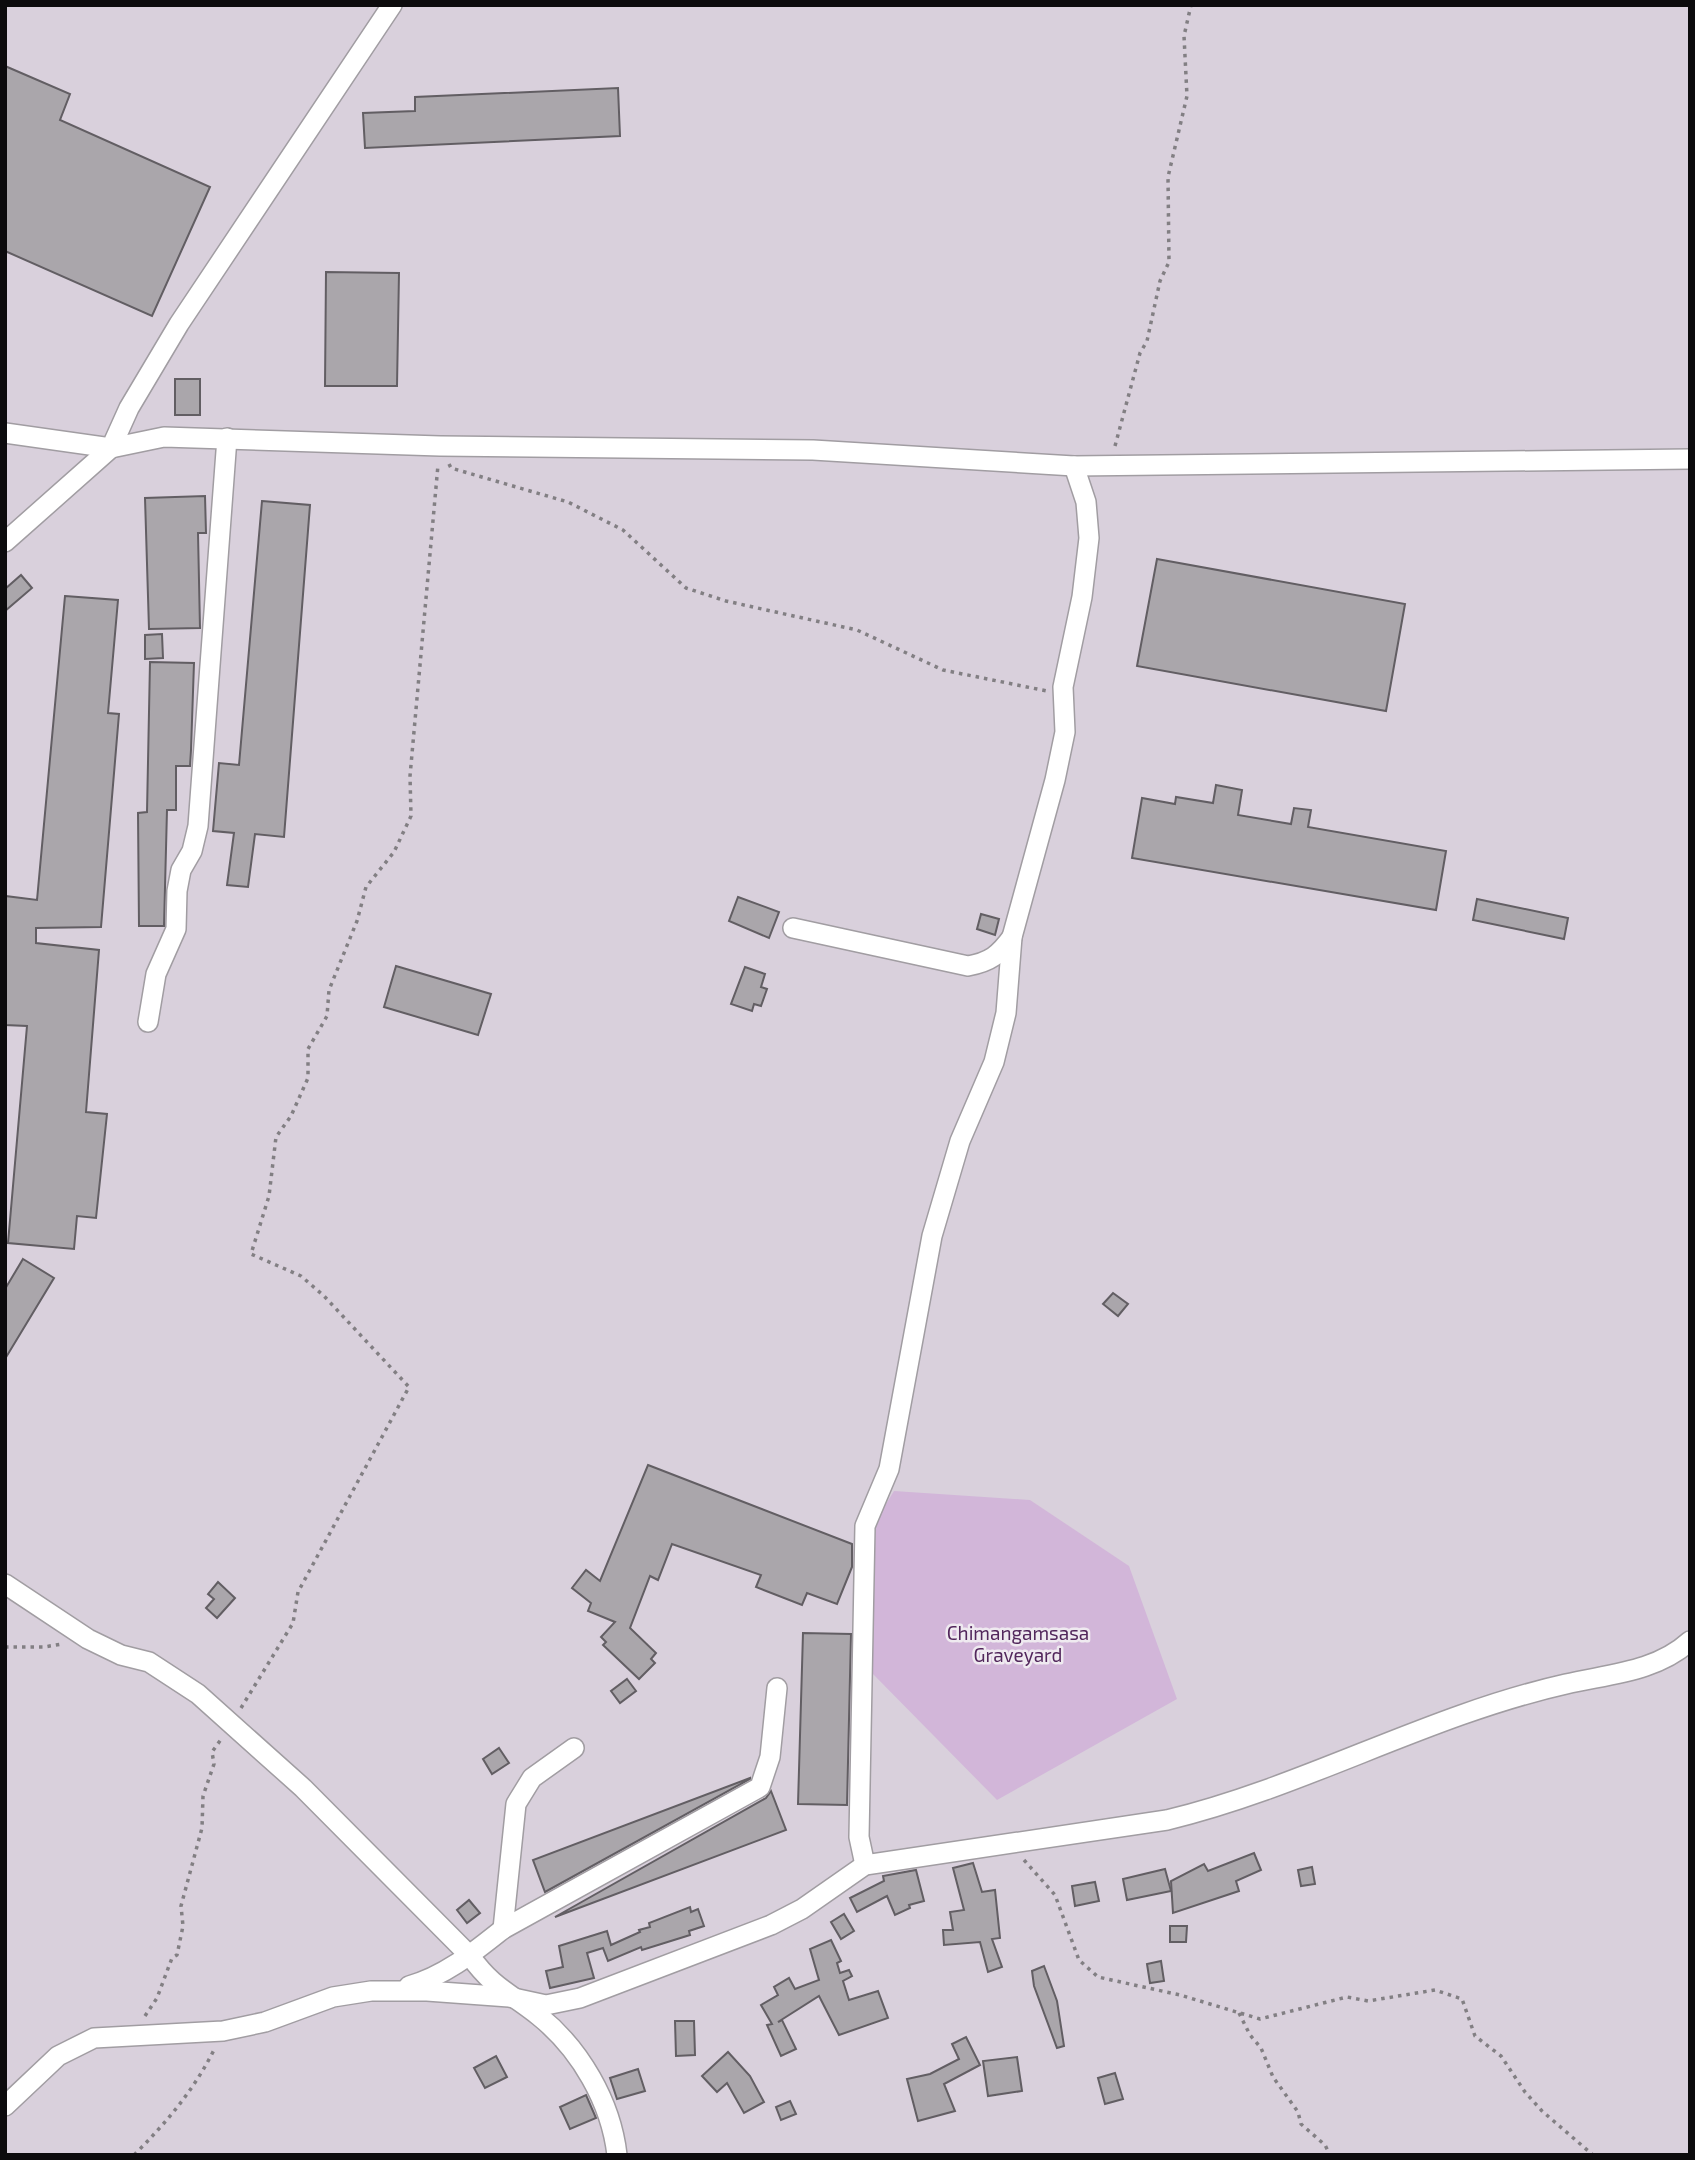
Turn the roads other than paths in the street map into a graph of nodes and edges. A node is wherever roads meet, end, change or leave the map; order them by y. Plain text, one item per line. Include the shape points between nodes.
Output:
1 (392, 5) edge
2 (5, 433) edge
3 (228, 438) junction
4 (111, 448) junction
5 (1690, 459) edge
6 (1074, 466) junction
7 (5, 542) edge
8 (793, 928) dead end
9 (1012, 937) junction
10 (148, 1022) dead end
11 (5, 1584) edge
12 (1690, 1641) edge
13 (777, 1688) dead end
14 (574, 1748) dead end
15 (865, 1865) junction
16 (503, 1929) junction
17 (470, 1956) junction
18 (395, 1990) junction
19 (509, 1997) junction
20 (5, 2106) edge
21 (618, 2155) edge

1 - 4 street via 179,324
2 - 4 street
3 - 4 street via 164,437
3 - 6 street via 440,446 813,450
3 - 10 street via 198,826 181,870 176,929 156,974
4 - 7 street
5 - 6 street
6 - 9 street via 1086,502 1089,538 1082,597 1063,687 1066,709 1055,780
8 - 9 street via 968,966 993,958
9 - 15 street via 1006,1013 994,1062 960,1141 932,1236 889,1469 865,1526 859,1837
11 - 17 street via 88,1639 149,1662 198,1694 312,1797
12 - 15 street via 1673,1657 1650,1666 1519,1695 1453,1716 1240,1801 1167,1820
13 - 16 street via 770,1757 760,1787
14 - 16 street via 532,1778 516,1804
15 - 19 street via 781,1920 639,1977 546,2005
16 - 17 street
17 - 18 street via 429,1981
17 - 19 street
18 - 19 street
18 - 20 street via 333,1997 265,2022 223,2031 94,2038 58,2056
19 - 21 street via 539,2016 576,2055 606,2105

